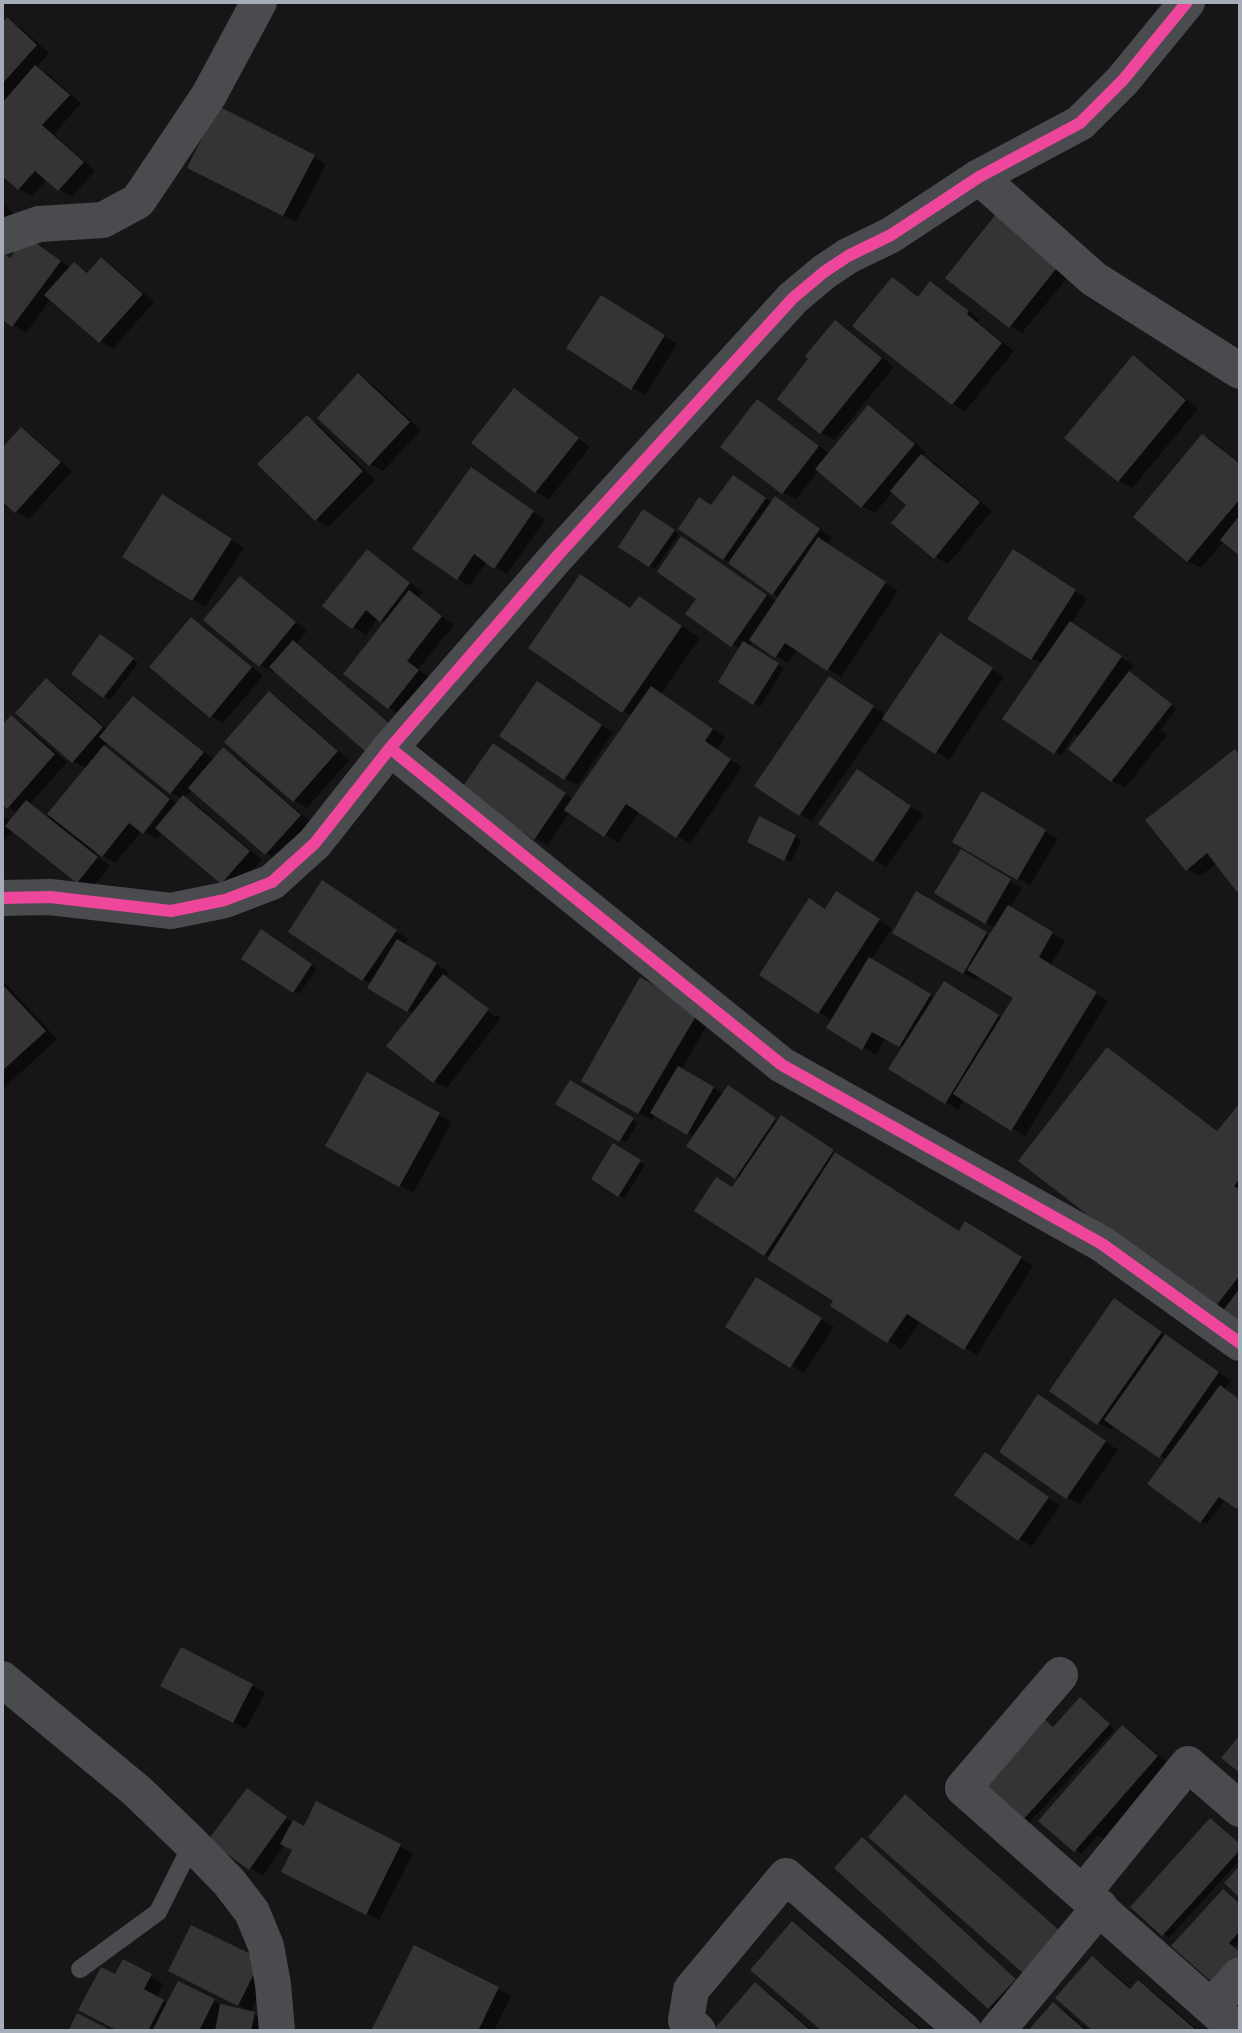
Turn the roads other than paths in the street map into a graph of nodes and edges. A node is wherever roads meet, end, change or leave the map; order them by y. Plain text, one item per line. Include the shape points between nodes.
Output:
1 (259, 2) edge
2 (1187, 2) edge
3 (979, 177) junction
4 (2, 237) edge
5 (1240, 371) edge
6 (390, 748) junction
7 (2, 898) edge
8 (1240, 1343) edge
9 (1060, 1675) dead end
10 (2, 1679) edge
11 (1240, 1809) edge
12 (192, 1844) junction
13 (1091, 1900) junction
14 (80, 1969) dead end
15 (1240, 1975) edge
16 (1212, 2006) junction
17 (277, 2031) edge
18 (698, 2031) edge
19 (964, 2031) edge
20 (997, 2031) edge
21 (1238, 2031) edge

1 - 4 street via 209,95 138,201 103,220 39,224
2 - 3 street via 1080,123
3 - 5 street via 1094,279
3 - 6 street via 891,235 848,256 793,298
6 - 7 street via 315,843 272,882 225,900 171,911 50,897
6 - 8 street via 782,1065 1102,1244
9 - 13 street via 963,1788
10 - 12 street
11 - 13 street via 1188,1764
12 - 14 lane via 158,1912
12 - 17 street via 252,1912 266,1946
13 - 16 street
13 - 20 street
15 - 16 street
16 - 21 street
18 - 19 street via 686,2020 691,1990 786,1876

